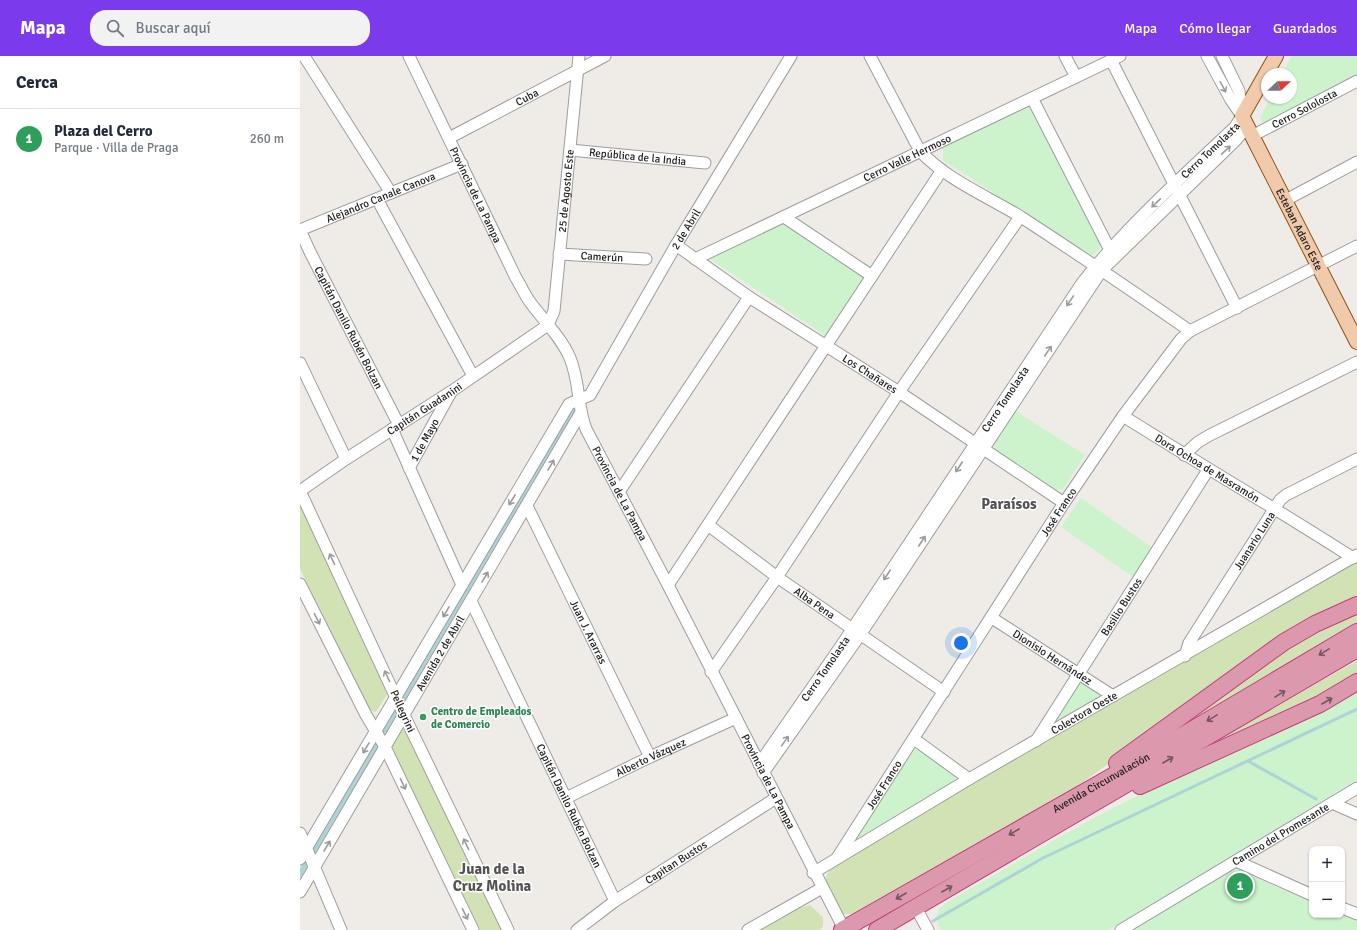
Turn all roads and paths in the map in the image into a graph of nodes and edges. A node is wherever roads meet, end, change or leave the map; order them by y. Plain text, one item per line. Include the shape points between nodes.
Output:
1 (304, 56) edge
2 (409, 56) edge
3 (579, 56) edge
4 (605, 56) edge
5 (791, 56) edge
6 (870, 56) edge
7 (1065, 56) edge
8 (1208, 56) edge
9 (1222, 56) edge
10 (1276, 56) edge
11 (1286, 56) edge
12 (1115, 58) edge
13 (1279, 68) edge
14 (578, 70) junction
15 (1076, 77) junction
16 (1357, 81) edge
17 (1032, 98) junction
18 (1261, 102) edge
19 (1247, 126) junction
20 (449, 138) junction
21 (570, 150) junction
22 (920, 150) junction
23 (1357, 162) edge
24 (705, 163) dead end
25 (462, 164) junction
26 (942, 170) junction
27 (1177, 189) junction
28 (391, 193) junction
29 (377, 199) junction
30 (1284, 201) junction
31 (784, 217) junction
32 (1020, 217) junction
33 (300, 230) edge
34 (676, 245) junction
35 (1357, 246) edge
36 (559, 254) junction
37 (1112, 254) junction
38 (646, 259) dead end
39 (695, 259) junction
40 (1318, 267) junction
41 (1099, 268) junction
42 (872, 276) junction
43 (749, 297) junction
44 (1237, 308) junction
45 (548, 325) junction
46 (1190, 331) junction
47 (1357, 342) edge
48 (826, 347) junction
49 (1357, 362) edge
50 (300, 363) edge
51 (472, 376) junction
52 (452, 391) junction
53 (899, 392) junction
54 (580, 399) junction
55 (580, 414) junction
56 (1123, 416) junction
57 (395, 427) junction
58 (979, 446) junction
59 (1184, 455) junction
60 (346, 459) junction
61 (1357, 459) edge
62 (410, 468) junction
63 (1208, 470) junction
64 (300, 492) edge
65 (619, 492) junction
66 (1064, 503) junction
67 (527, 506) junction
68 (1274, 508) junction
69 (708, 524) junction
70 (1355, 556) edge
71 (777, 577) junction
72 (300, 584) edge
73 (462, 584) junction
74 (668, 585) junction
75 (471, 601) junction
76 (1357, 604) edge
77 (992, 618) junction
78 (856, 632) junction
79 (1357, 632) edge
80 (1357, 649) edge
81 (1184, 656) junction
82 (712, 672) junction
83 (1078, 672) junction
84 (1357, 682) edge
85 (944, 692) junction
86 (396, 696) junction
87 (1113, 696) junction
88 (404, 715) junction
89 (736, 718) junction
90 (376, 731) junction
91 (914, 739) junction
92 (1035, 743) junction
93 (385, 747) junction
94 (650, 757) junction
95 (761, 769) junction
96 (970, 779) junction
97 (1357, 788) edge
98 (566, 798) junction
99 (776, 798) junction
100 (1332, 803) junction
101 (1357, 814) edge
102 (1075, 815) junction
103 (1038, 818) junction
104 (300, 833) edge
105 (307, 847) junction
106 (837, 858) junction
107 (300, 859) edge
108 (1236, 861) junction
109 (315, 866) junction
110 (813, 872) junction
111 (822, 888) junction
112 (300, 892) edge
113 (1309, 894) edge
114 (615, 901) junction
115 (916, 908) junction
116 (1345, 909) edge
117 (1357, 914) edge
118 (341, 930) edge
119 (473, 930) edge
120 (508, 930) edge
121 (577, 930) edge
122 (748, 930) edge
123 (843, 930) edge
124 (877, 930) edge
125 (928, 930) edge
126 (1121, 930) edge

1 - 28 street
2 - 20 street, Provincia de La Pampa
3 - 14 street, 25 de Agosto Este
4 - 14 street, Cuba
5 - 34 street, 2 de Abril
6 - 22 street
7 - 15 street
8 -> 19 street, Esteban Adaro Este
9 - 19 street, Esteban Adaro Este via 1239,91
10 - 19 main road, Cerro Tomolasta
11 - 13 main road
12 - 15 street, Cerro Valle Hermoso
12 - 27 street
14 - 20 street, Cuba
14 - 21 street, 25 de Agosto Este
15 - 17 street, Cerro Valle Hermoso
16 - 19 street, Cerro Sololosta
17 - 22 street, Cerro Valle Hermoso
17 - 37 street
18 - 19 main road, Cerro Tomolasta
19 - 27 street, Cerro Tomolasta via 1235,141
19 - 30 main road, Esteban Adaro Este
20 - 25 street, Provincia de La Pampa
21 - 24 street, República de la India
21 - 36 street, 25 de Agosto Este
22 - 26 street
22 - 31 street, Cerro Valle Hermoso
23 - 30 street
25 - 28 street, Alejandro Canale Canova
25 - 45 street, Provincia de La Pampa via 516,278
26 - 32 street
26 - 42 street
27 - 37 street, Cerro Tomolasta
27 - 44 street
28 - 29 street, Alejandro Canale Canova
29 - 33 street, Alejandro Canale Canova
29 - 51 street
30 - 40 main road, Esteban Adaro Este
31 - 39 street, Cerro Valle Hermoso
31 - 42 street
32 - 41 street
32 - 53 street
33 - 57 street, Capitán Danilo Rubén Bolzan
34 - 39 street, Los Chañares
34 - 54 street, 2 de Abril via 590,394
35 - 40 street, José Franco
36 - 38 street, Camerún
36 - 45 street, 25 de Agosto Este via 554,311
37 - 41 street, Cerro Tomolasta
39 - 43 street, Los Chañares
40 - 44 street, José Franco
40 - 47 main road, Esteban Adaro Este
41 - 46 street
41 - 58 street, Cerro Tomolasta
42 - 48 street
43 - 48 street, Los Chañares
43 - 65 street
44 - 46 street, José Franco
45 - 51 street, Capitán Guadanini
45 - 54 street, Provincia de La Pampa via 569,356 577,377
46 - 56 street, José Franco via 1181,339
48 - 53 street, Los Chañares
48 - 69 street
49 - 59 street via 1210,434
50 - 60 street
51 - 52 street, Capitán Guadanini
52 - 57 street, Capitán Guadanini
52 - 62 street, 1 de Mayo
53 - 58 street, Los Chañares
53 - 71 street
54 - 55 street, Provincia de La Pampa
54 -> 73 street, Avenida 2 de Abril via 569,404
55 - 65 street, Provincia de La Pampa
67 -> 55 street, Avenida 2 de Abril
56 - 59 street, Dora Ochoa de Masramón
56 - 66 street, José Franco
57 - 60 street, Capitán Guadanini
57 - 62 street, Capitán Danilo Rubén Bolzan
58 - 66 street, Los Chañares
58 - 78 street, Cerro Tomolasta
59 - 63 street, Dora Ochoa de Masramón
60 - 64 street, Capitán Guadanini
61 - 68 street, Juanario Luna via 1286,495
62 - 73 street, Capitán Danilo Rubén Bolzan
63 - 68 street, Dora Ochoa de Masramón
63 - 83 street, Basilio Bustos
86 -> 64 street, Pellegrini
65 - 74 street, Provincia de La Pampa
66 - 77 street, José Franco
75 -> 67 street, Avenida 2 de Abril
67 - 94 street, Juan J. Ararras
68 - 70 street, Dora Ochoa de Masramón
68 - 81 street, Juanario Luna via 1189,643
69 - 71 street, Alba Pena
69 - 74 street
70 - 81 street, Colectora Oeste
71 - 78 street, Alba Pena
71 - 82 street
72 -> 90 street
73 -> 86 street, Avenida 2 de Abril
74 - 82 street, Provincia de La Pampa
75 - 88 street, Avenida 2 de Abril
75 - 98 street, Capitán Danilo Rubén Bolzan
76 - 103 highway via 1284,642
77 - 83 street, Dionisio Hernández
77 - 85 street, José Franco
78 - 85 street, Alba Pena
78 - 95 street, Cerro Tomolasta
79 -> 103 highway, Avenida Circunvalación
102 -> 80 highway, Avenida Circunvalación
81 - 87 street, Colectora Oeste
82 - 89 street, Provincia de La Pampa
83 - 87 street, Dionisio Hernández
83 - 92 street, Basilio Bustos
102 -> 84 highway via 1278,724 1320,704
85 - 91 street, José Franco
86 - 88 street, Pellegrini
86 - 90 street, Avenida 2 de Abril
87 - 92 street, Colectora Oeste
88 - 93 street, Avenida 2 de Abril
120 -> 88 street, Pellegrini
89 - 94 street, Alberto Vázquez
89 - 95 street, Provincia de La Pampa
90 - 93 street
90 -> 105 street, Avenida 2 de Abril
91 - 96 street
91 - 106 street, José Franco
92 - 96 street, Colectora Oeste
109 -> 93 street, Avenida 2 de Abril
93 -> 119 street
94 - 98 street, Alberto Vázquez
95 - 99 street, Provincia de La Pampa
96 - 106 street, Colectora Oeste
97 - 100 street, Camino del Promesante
98 - 114 street, Capitán Danilo Rubén Bolzan
99 - 110 street, Provincia de La Pampa
99 - 114 street, Capitan Bustos
100 - 101 street
100 - 108 street, Camino del Promesante
115 -> 102 highway, Avenida Circunvalación
103 -> 123 highway, Avenida Circunvalación
104 - 105 street
105 - 107 street, Avenida 2 de Abril
105 - 109 street
106 - 110 street, Colectora Oeste
108 - 113 street
108 - 126 street, Camino del Promesante
109 - 112 street, Avenida 2 de Abril
109 - 118 street
110 - 111 street, Provincia de La Pampa
111 - 122 street
111 - 123 street, Provincia de La Pampa
114 - 121 street, Capitan Bustos
115 - 124 highway, Avenida Circunvalación
115 - 125 street
116 - 117 street

